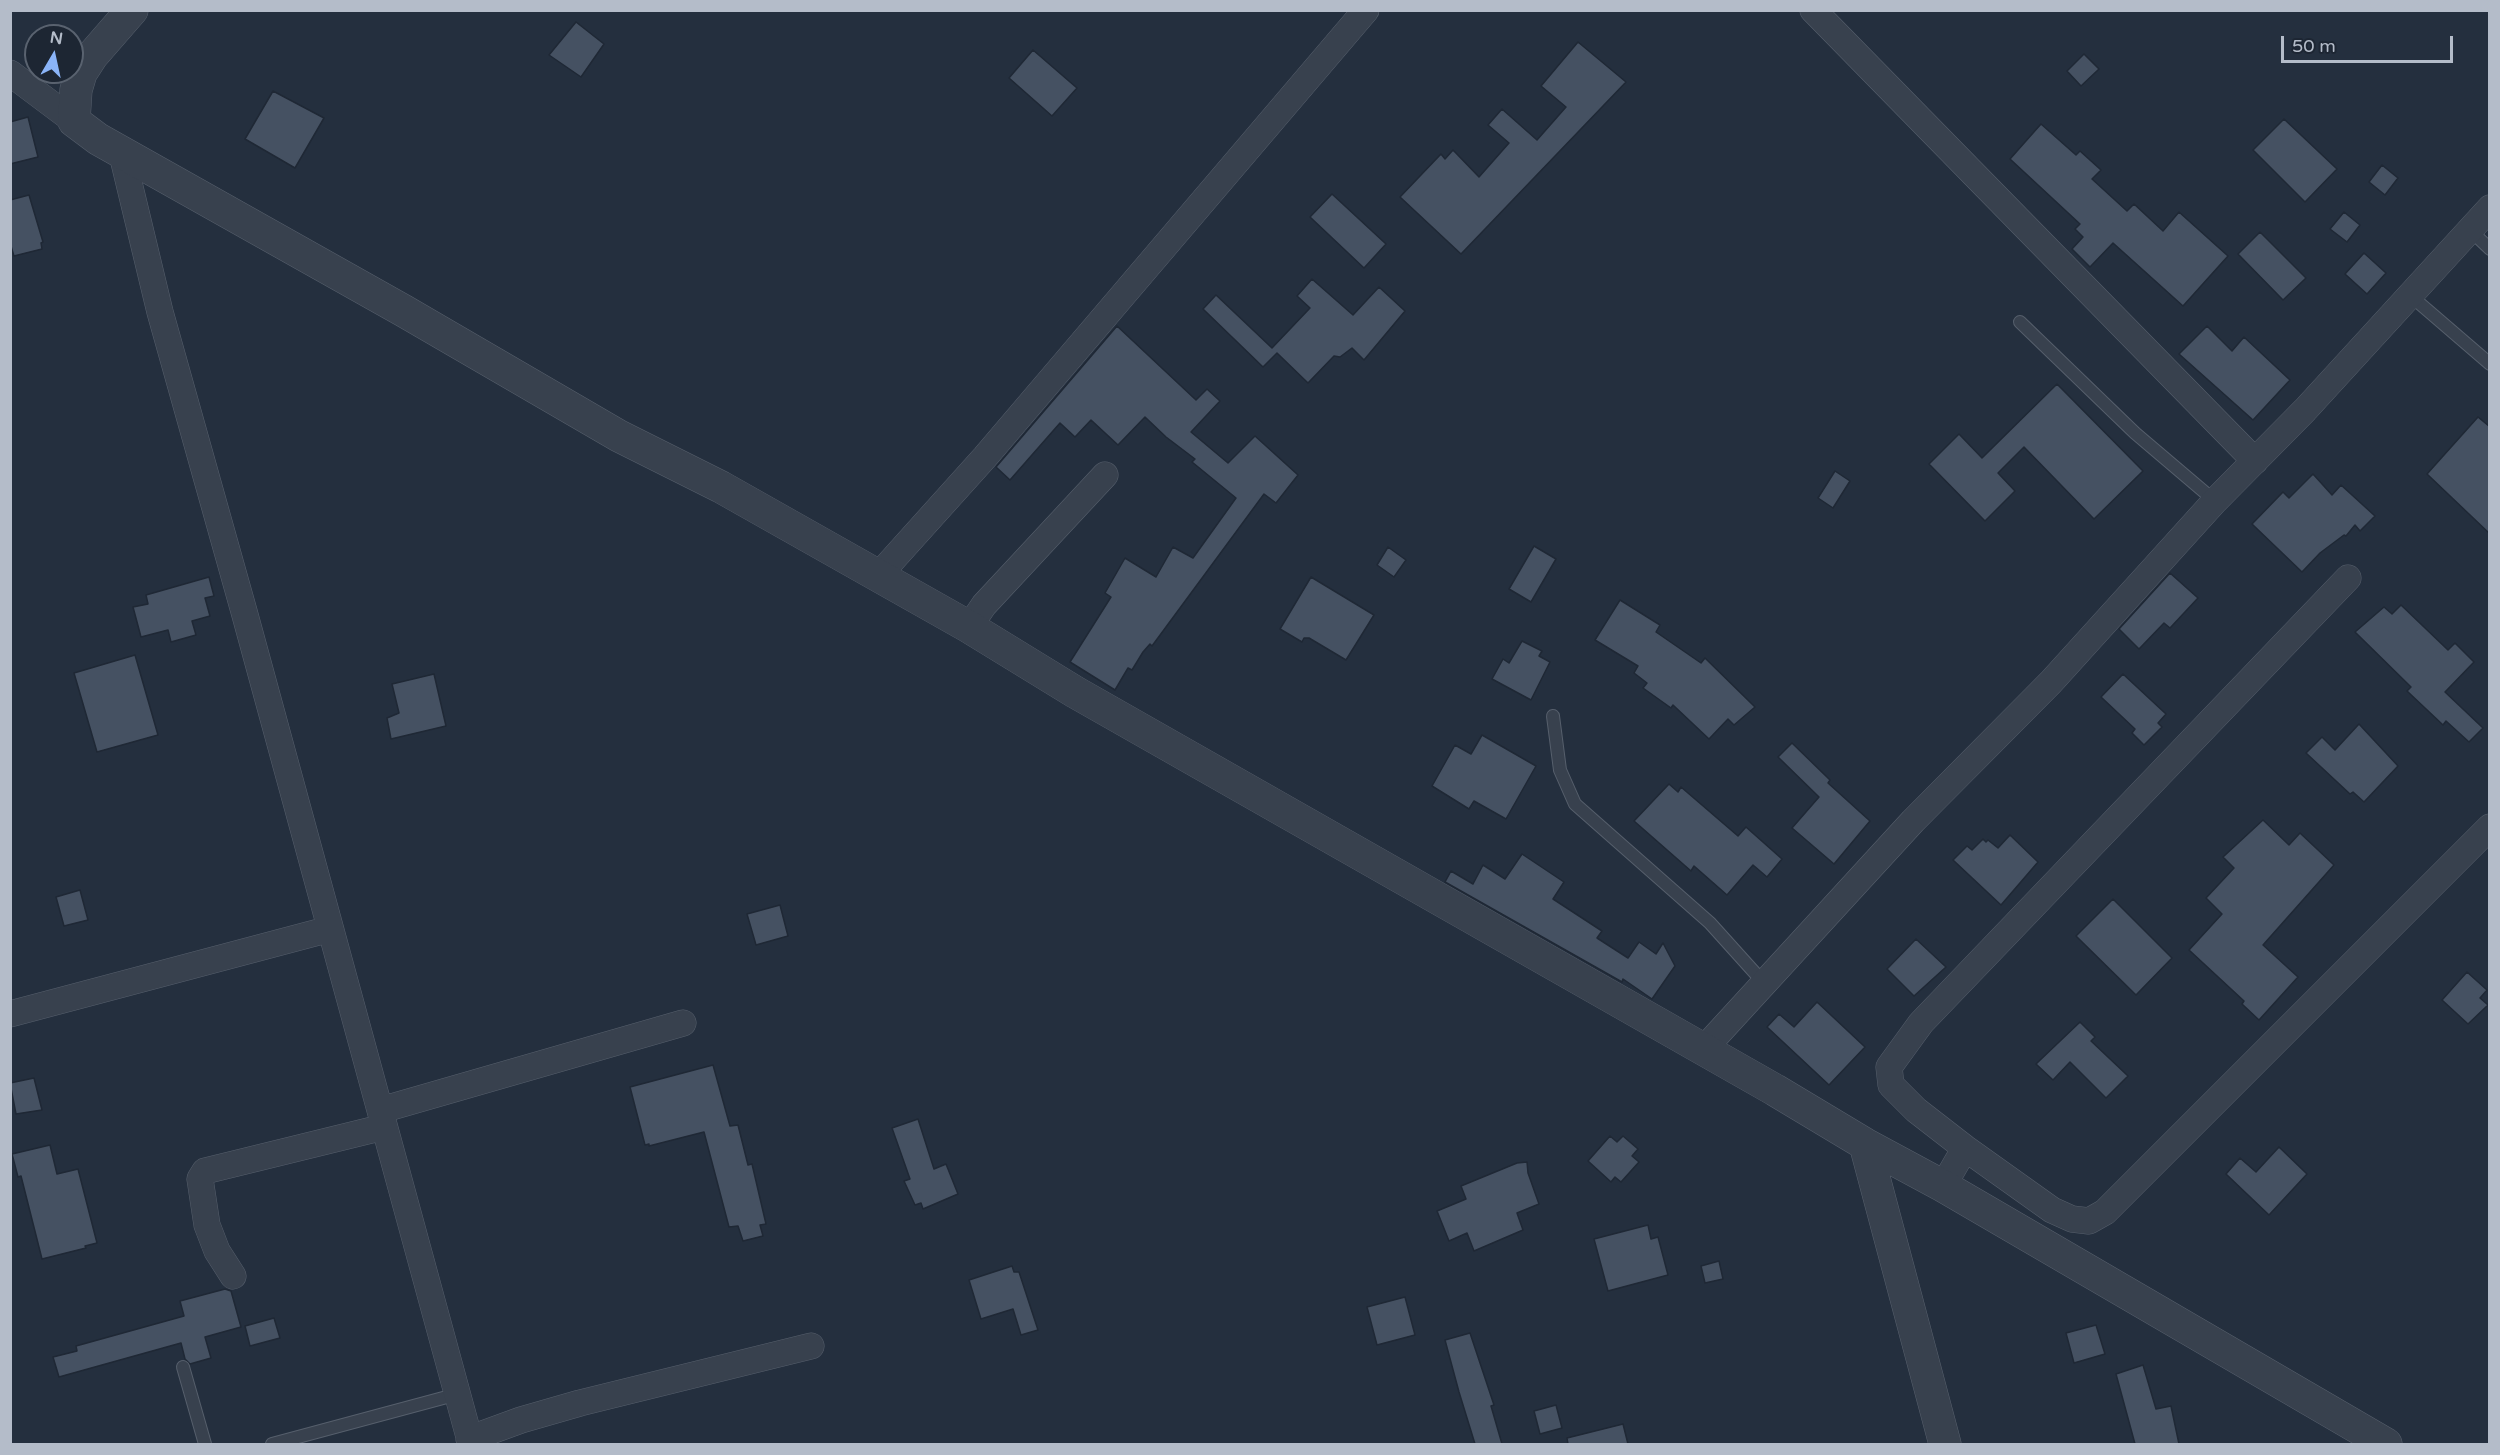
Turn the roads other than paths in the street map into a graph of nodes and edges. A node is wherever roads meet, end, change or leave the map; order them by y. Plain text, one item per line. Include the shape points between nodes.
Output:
1 (132, 10) edge
2 (1366, 10) edge
3 (1813, 10) edge
4 (10, 73) edge
5 (74, 121) junction
6 (122, 154) junction
7 (2490, 208) edge
8 (2470, 230) junction
9 (2490, 249) edge
10 (2411, 296) junction
11 (2020, 322) dead end
12 (2490, 364) edge
13 (2255, 461) junction
14 (1105, 475) dead end
15 (2215, 501) junction
16 (878, 577) junction
17 (2348, 578) dead end
18 (969, 627) junction
19 (1553, 716) dead end
20 (2490, 827) edge
21 (330, 929) junction
22 (1764, 983) junction
23 (10, 1014) edge
24 (683, 1023) dead end
25 (1702, 1051) junction
26 (383, 1118) junction
27 (1865, 1144) junction
28 (1965, 1148) junction
29 (1943, 1186) junction
30 (233, 1276) dead end
31 (812, 1346) dead end
32 (183, 1367) dead end
33 (458, 1394) junction
34 (470, 1442) edge
35 (205, 1444) edge
36 (272, 1444) edge
37 (1945, 1444) edge
38 (2386, 1444) edge

1 - 5 street via 81,73
2 - 16 street
3 - 13 street
4 - 5 street
5 - 6 street
6 - 16 street via 619,436 721,487
6 - 21 street via 160,312
7 - 8 street
8 - 9 lane
8 - 10 street
10 - 12 lane
10 - 13 street
11 - 15 lane via 2135,433
13 - 15 street
14 - 18 street via 984,605
15 - 22 street via 2051,682 1913,821
16 - 18 street
17 - 28 street via 1929,1014 1894,1057 1889,1068 1891,1085
18 - 25 street via 1075,692
19 - 22 lane via 1560,770 1575,804 1710,923
20 - 28 street via 2105,1212 2089,1221 2052,1210
21 - 23 street
21 - 26 street
22 - 25 street
24 - 26 street
25 - 27 street
26 - 30 street via 206,1171 200,1179 207,1225
26 - 33 street
27 - 29 street
27 - 37 street
28 - 29 street
29 - 38 street
31 - 34 street via 579,1403 521,1420
32 - 35 lane
33 - 34 street
33 - 36 lane

